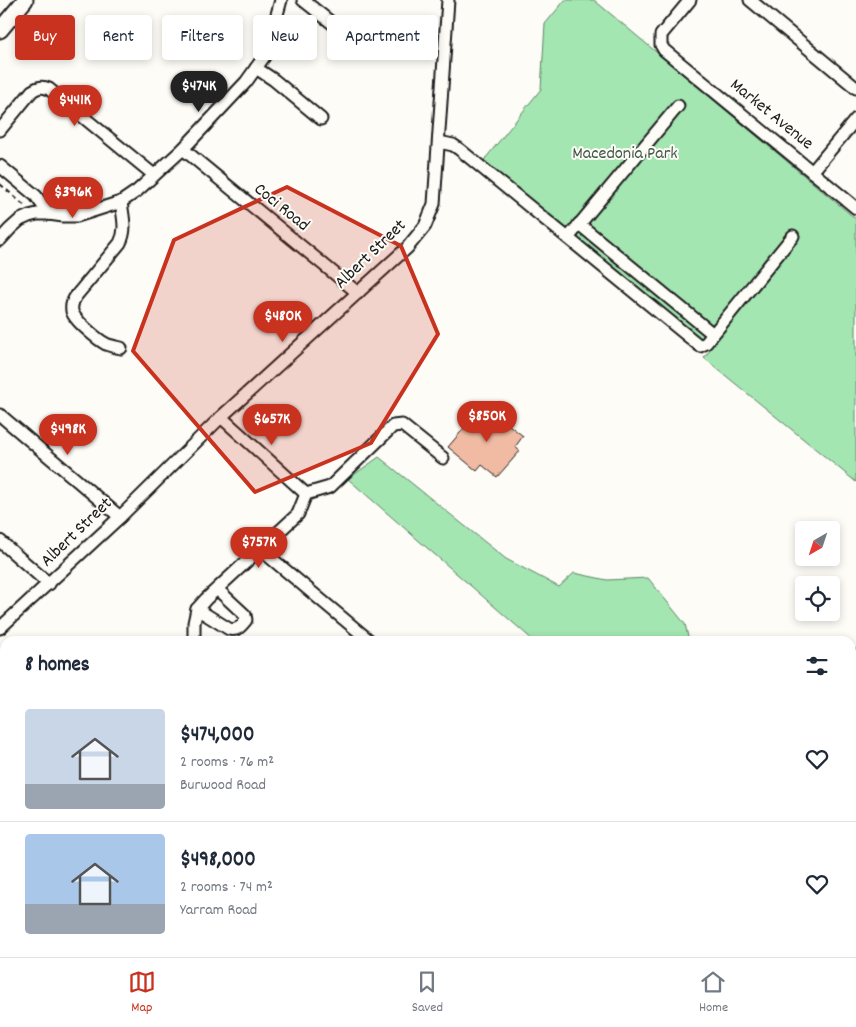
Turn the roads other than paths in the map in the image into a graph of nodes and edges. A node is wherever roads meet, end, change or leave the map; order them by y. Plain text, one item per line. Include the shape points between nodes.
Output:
1 (25, 0) edge
2 (281, 0) edge
3 (303, 0) edge
4 (448, 0) edge
5 (690, 0) edge
6 (750, 0) edge
7 (327, 19) edge
8 (0, 30) edge
9 (256, 68) junction
10 (856, 88) edge
11 (678, 106) dead end
12 (321, 119) dead end
13 (856, 119) edge
14 (0, 130) edge
15 (438, 142) junction
16 (182, 150) junction
17 (0, 166) edge
18 (812, 172) junction
19 (154, 174) junction
20 (121, 202) junction
21 (856, 208) edge
22 (49, 214) junction
23 (579, 224) junction
24 (793, 236) dead end
25 (568, 238) junction
26 (0, 240) edge
27 (358, 293) junction
28 (713, 334) junction
29 (121, 348) dead end
30 (0, 415) edge
31 (220, 418) junction
32 (443, 458) dead end
33 (306, 494) junction
34 (120, 517) junction
35 (0, 541) edge
36 (260, 549) junction
37 (49, 584) junction
38 (217, 589) junction
39 (197, 609) junction
40 (2, 623) edge
41 (194, 636) edge
42 (364, 636) edge

1 - 8 main road
2 - 9 street via 266,54
3 - 7 street
4 - 15 street, Albert Street
5 - 18 street, Market Avenue via 661,35 664,50
6 - 10 street
9 - 12 street
9 - 16 street
11 - 23 street
13 - 18 street
14 - 19 street via 32,91 44,87
15 - 25 street via 459,149
15 - 27 street, Albert Street via 434,204 425,226 408,248
16 - 19 street
16 - 27 street, Coci Road
17 - 22 street via 36,196
18 - 21 street, Market Avenue
19 - 20 street
20 - 22 street via 94,210 68,205
20 - 29 street via 124,236 76,296 71,309 73,316 104,343
22 - 26 street via 20,220
23 - 25 street
23 - 28 street
24 - 28 street
25 - 28 street via 698,344 703,345
27 - 31 street, Albert Street
30 - 34 street
31 - 33 street
31 - 34 street, Albert Street
32 - 33 street via 402,425 393,426 330,487
33 - 36 street via 298,514
34 - 37 street, Albert Street
35 - 37 street
36 - 38 street
36 - 42 street
37 - 40 street, Albert Street
38 - 39 street
38 - 39 street via 245,615 246,620 238,629 229,629
39 - 41 street

